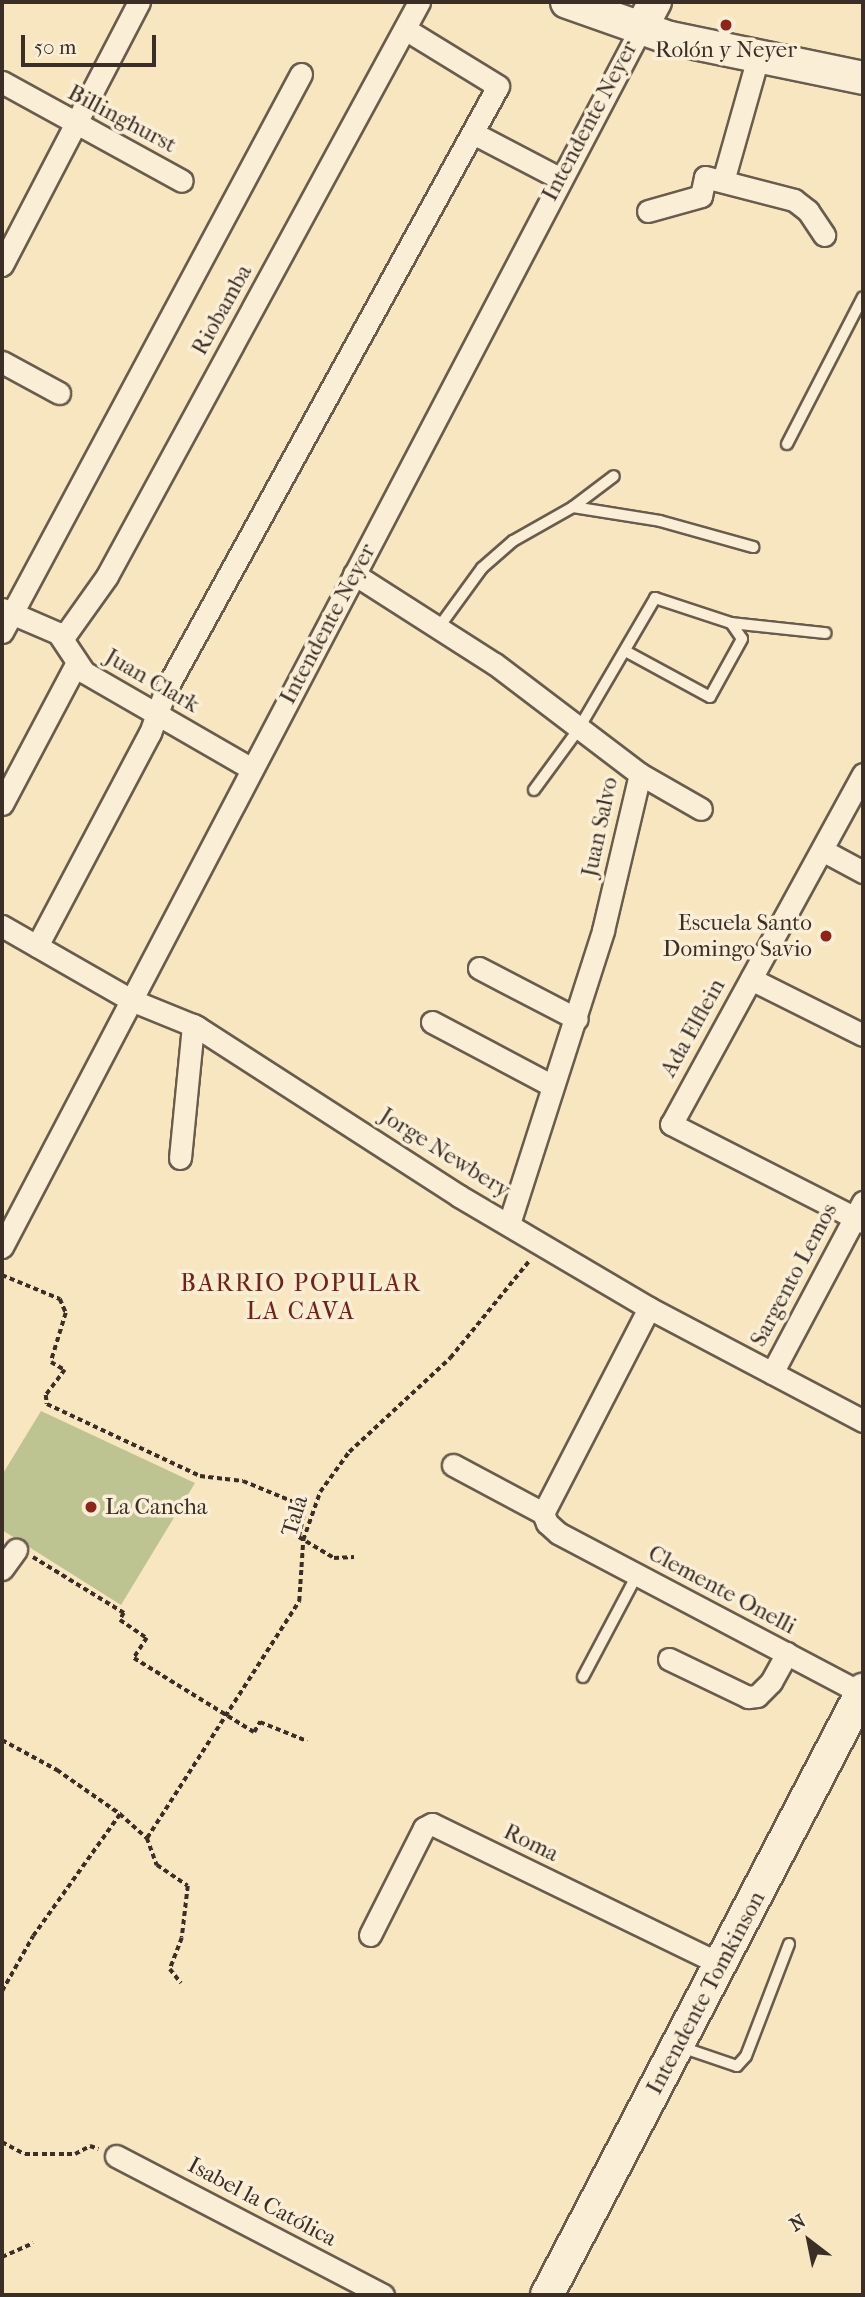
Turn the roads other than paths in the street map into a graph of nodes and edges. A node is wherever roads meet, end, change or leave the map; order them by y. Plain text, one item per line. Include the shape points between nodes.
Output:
1 (139, 2) edge
2 (419, 2) edge
3 (567, 2) edge
4 (648, 15) edge
5 (405, 29) junction
6 (759, 54) junction
7 (301, 74) dead end
8 (863, 78) edge
9 (2, 82) edge
10 (75, 124) junction
11 (473, 133) junction
12 (559, 178) junction
13 (181, 181) dead end
14 (723, 181) junction
15 (648, 211) dead end
16 (824, 235) dead end
17 (2, 265) edge
18 (863, 297) edge
19 (2, 362) edge
20 (59, 393) dead end
21 (787, 444) dead end
22 (614, 476) dead end
23 (573, 507) junction
24 (753, 547) dead end
25 (354, 574) junction
26 (7, 610) edge
27 (731, 623) junction
28 (439, 627) junction
29 (2, 632) edge
30 (825, 633) dead end
31 (63, 638) junction
32 (627, 652) junction
33 (76, 664) junction
34 (157, 713) junction
35 (578, 730) junction
36 (252, 769) junction
37 (640, 774) junction
38 (863, 774) edge
39 (534, 790) dead end
40 (2, 804) edge
41 (701, 809) dead end
42 (822, 850) junction
43 (863, 872) edge
44 (2, 926) edge
45 (37, 946) junction
46 (479, 968) dead end
47 (751, 979) junction
48 (131, 1000) junction
49 (577, 1019) junction
50 (432, 1022) dead end
51 (193, 1025) junction
52 (863, 1035) edge
53 (551, 1085) junction
54 (180, 1158) dead end
55 (860, 1214) edge
56 (509, 1224) junction
57 (4, 1237) edge
58 (649, 1308) junction
59 (772, 1373) junction
60 (863, 1421) edge
61 (453, 1465) dead end
62 (543, 1513) junction
63 (20, 1551) road end
64 (2, 1570) edge
65 (637, 1575) junction
66 (787, 1653) junction
67 (669, 1659) dead end
68 (583, 1677) dead end
69 (863, 1691) edge
70 (370, 1935) dead end
71 (789, 1944) dead end
72 (723, 1965) junction
73 (679, 2046) junction
74 (117, 2156) road end
75 (383, 2295) edge
76 (547, 2295) edge

1 - 10 street
2 - 5 street, Riobamba
3 - 4 street
4 - 6 street via 670,38
4 - 12 street, Intendente Neyer
5 - 11 street via 498,86
5 - 31 street, Riobamba via 107,576
6 - 8 street
6 - 14 street
7 - 26 street
9 - 10 street, Billinghurst
10 - 13 street, Billinghurst
10 - 17 street
11 - 12 street
11 - 34 street via 166,689
12 - 25 street, Intendente Neyer
14 - 15 street via 705,177 701,196
14 - 16 street via 794,200
18 - 21 lane
19 - 20 street
22 - 23 lane
23 - 24 lane via 660,521
23 - 28 lane via 513,541 482,568
25 - 28 street, Juan Salvo
25 - 36 street, Intendente Neyer
26 - 29 street
26 - 31 street
27 - 30 lane
27 - 32 lane via 658,596
27 - 32 lane via 742,639 710,697
28 - 35 street, Juan Salvo
31 - 33 street, Juan Clark
32 - 35 lane
33 - 34 street, Juan Clark
33 - 40 street
34 - 36 street, Juan Clark
34 - 45 street
35 - 37 street, Juan Salvo
35 - 39 lane
36 - 48 street, Intendente Neyer
37 - 41 street
37 - 49 street, Juan Salvo via 617,880
38 - 42 street, Ada Elflein
42 - 43 street
42 - 47 street, Ada Elflein
44 - 45 street, Jorge Newbery
45 - 48 street, Jorge Newbery
46 - 49 street
47 - 52 street
47 - 55 street, Ada Elflein via 671,1124
48 - 51 street, Jorge Newbery
48 - 57 street, Intendente Neyer
49 - 53 street, Juan Salvo
50 - 53 street
51 - 54 street
51 - 56 street, Jorge Newbery
53 - 56 street, Juan Salvo
55 - 59 street, Sargento Lemos
56 - 58 street, Jorge Newbery
58 - 59 street, Jorge Newbery
58 - 62 street
59 - 60 street, Jorge Newbery
61 - 62 street
62 - 65 street, Clemente Onelli via 558,1534
63 - 64 street
65 - 66 street, Clemente Onelli
65 - 68 lane
66 - 67 street via 771,1682 757,1696 748,1697
66 - 69 street, Clemente Onelli
69 - 72 street, Intendente Tomkinson
70 - 72 street, Roma via 424,1828 432,1824
71 - 73 lane via 746,2056 737,2066
72 - 73 street, Intendente Tomkinson
73 - 76 street, Intendente Tomkinson
74 - 75 street, Isabel la Católica

